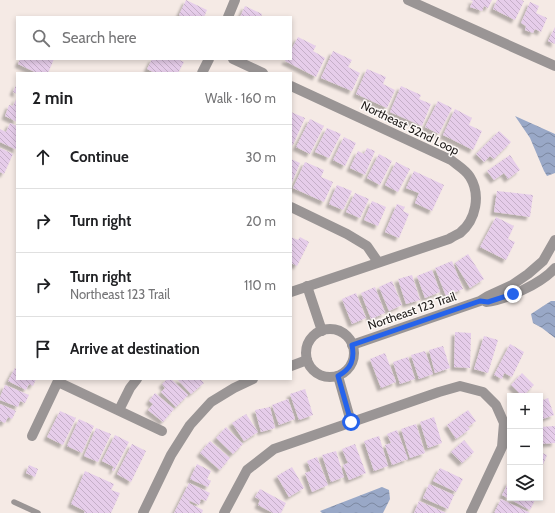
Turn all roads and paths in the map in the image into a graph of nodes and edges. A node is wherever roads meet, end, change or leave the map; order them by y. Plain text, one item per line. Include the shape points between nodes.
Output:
1 (235, 0) edge
2 (408, 0) edge
3 (228, 16) edge
4 (208, 60) edge
5 (235, 60) edge
6 (555, 66) edge
7 (202, 72) edge
8 (261, 72) edge
9 (292, 86) edge
10 (292, 208) edge
11 (555, 240) edge
12 (378, 262) junction
13 (555, 268) edge
14 (307, 286) junction
15 (292, 292) edge
16 (480, 301) junction
17 (322, 331) junction
18 (352, 345) junction
19 (307, 360) junction
20 (292, 366) edge
21 (338, 376) junction
22 (58, 380) edge
23 (136, 380) edge
24 (251, 380) edge
25 (119, 410) junction
26 (351, 422) junction
27 (162, 431) dead end
28 (32, 436) dead end
29 (14, 502) dead end
30 (38, 513) edge
31 (143, 513) edge
32 (224, 513) edge
33 (471, 513) edge

1 - 3 street
2 - 6 street
4 - 7 street
5 - 8 street
9 - 12 street, Northeast 52nd Loop via 451,160 470,176 476,198 475,210 460,233
10 - 12 street via 367,246
11 - 16 street, Northeast 123 Trail via 543,261 528,274
12 - 14 street, Northeast 52nd Loop
13 - 16 street, Northeast 123 Trail via 534,285 488,302
14 - 15 street, Northeast 52nd Loop
14 - 17 street
16 - 18 street, Northeast 123 Trail
17 - 18 street via 329,329 343,333
17 - 19 street via 316,334 307,346
18 - 21 street via 354,352 350,367
19 - 20 street
19 - 21 street via 316,373 330,377
21 - 26 street
22 - 25 street
22 - 28 street
23 - 25 street
24 - 31 street via 211,402 190,425 171,455
25 - 27 street
26 - 32 street via 274,449 247,470
26 - 33 street via 460,386 483,392 496,405 504,423 502,447
29 - 30 lane

